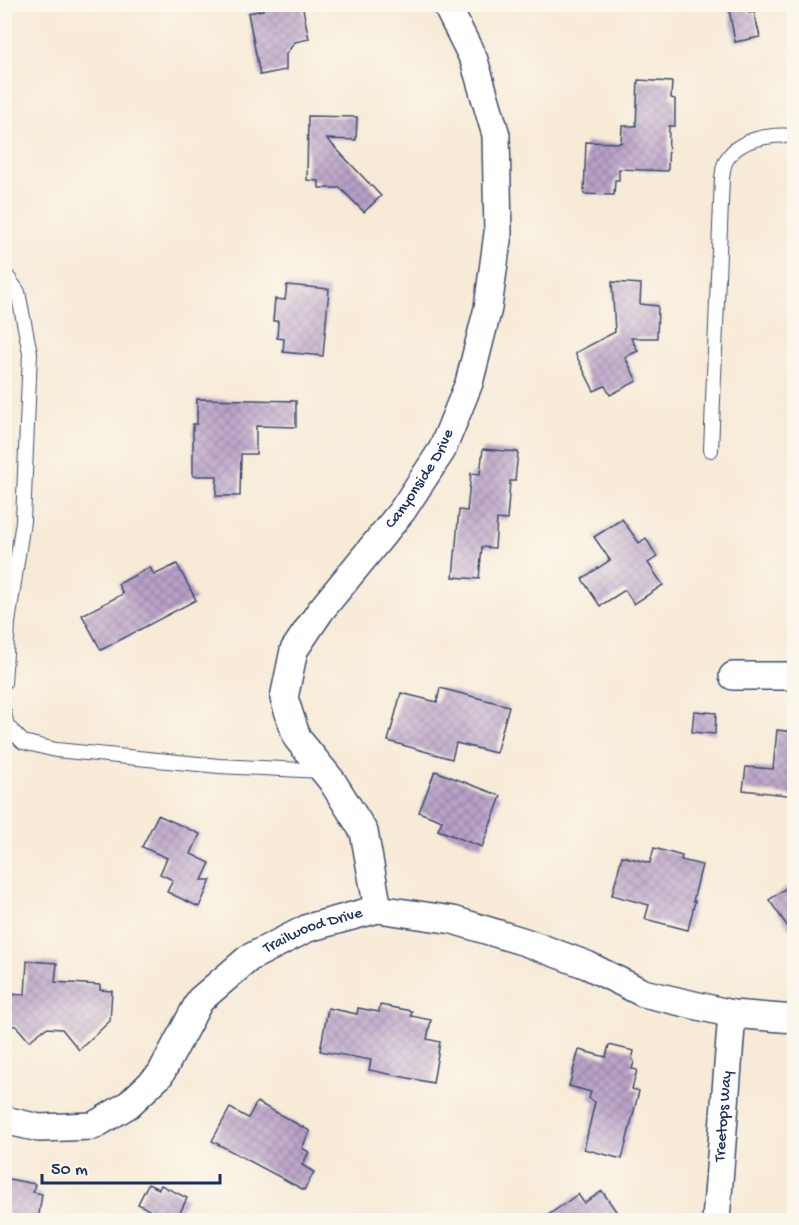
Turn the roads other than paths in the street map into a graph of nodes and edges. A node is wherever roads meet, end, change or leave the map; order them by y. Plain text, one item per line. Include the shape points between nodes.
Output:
1 (446, 4) edge
2 (795, 136) edge
3 (4, 272) edge
4 (711, 450) dead end
5 (733, 676) dead end
6 (795, 676) edge
7 (4, 683) edge
8 (4, 713) edge
9 (324, 771) junction
10 (378, 909) junction
11 (732, 1014) junction
12 (795, 1019) edge
13 (4, 1120) edge
14 (716, 1221) edge

1 - 9 street, Canyonside Drive via 474,60 496,135 498,233 488,308 469,383 442,450 402,511 321,610 294,650 284,698 297,738
2 - 4 lane via 761,136 742,146 725,163
3 - 7 lane via 18,292 30,354 23,520
5 - 6 street
8 - 9 lane via 7,726 23,742 56,750 219,766
9 - 10 street, Canyonside Drive via 364,832
10 - 11 street, Trailwood Drive via 453,920 587,965 643,993
10 - 13 street, Trailwood Drive via 308,928 249,957 200,1000 160,1075 128,1105 93,1126 39,1128
11 - 12 street, Trailwood Drive
11 - 14 street, Treetops Way

